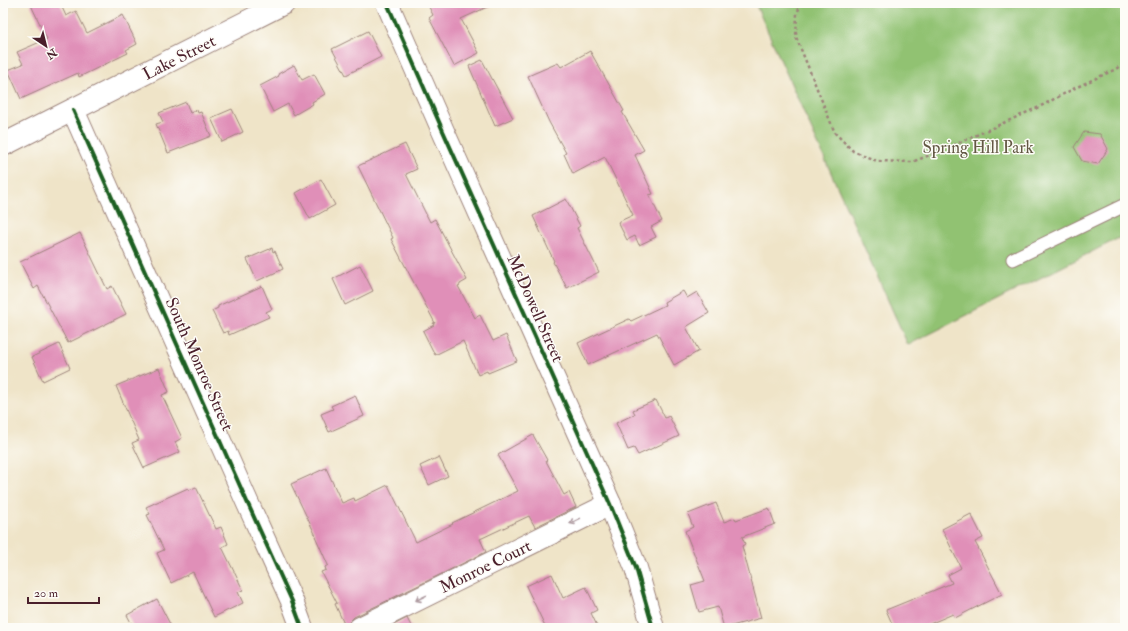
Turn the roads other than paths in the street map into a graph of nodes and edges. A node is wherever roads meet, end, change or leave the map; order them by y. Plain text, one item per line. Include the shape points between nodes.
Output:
1 (284, 3) edge
2 (387, 3) edge
3 (73, 110) junction
4 (3, 145) edge
5 (1125, 205) edge
6 (1013, 259) dead end
7 (610, 504) junction
8 (302, 628) edge
9 (360, 628) edge
10 (653, 628) edge

1 - 3 street, Lake Street
2 - 7 street, McDowell Street
3 - 4 street
3 - 8 street, South Monroe Street
5 - 6 lane
7 -> 9 street, Monroe Court
7 - 10 street, McDowell Street via 636,568

